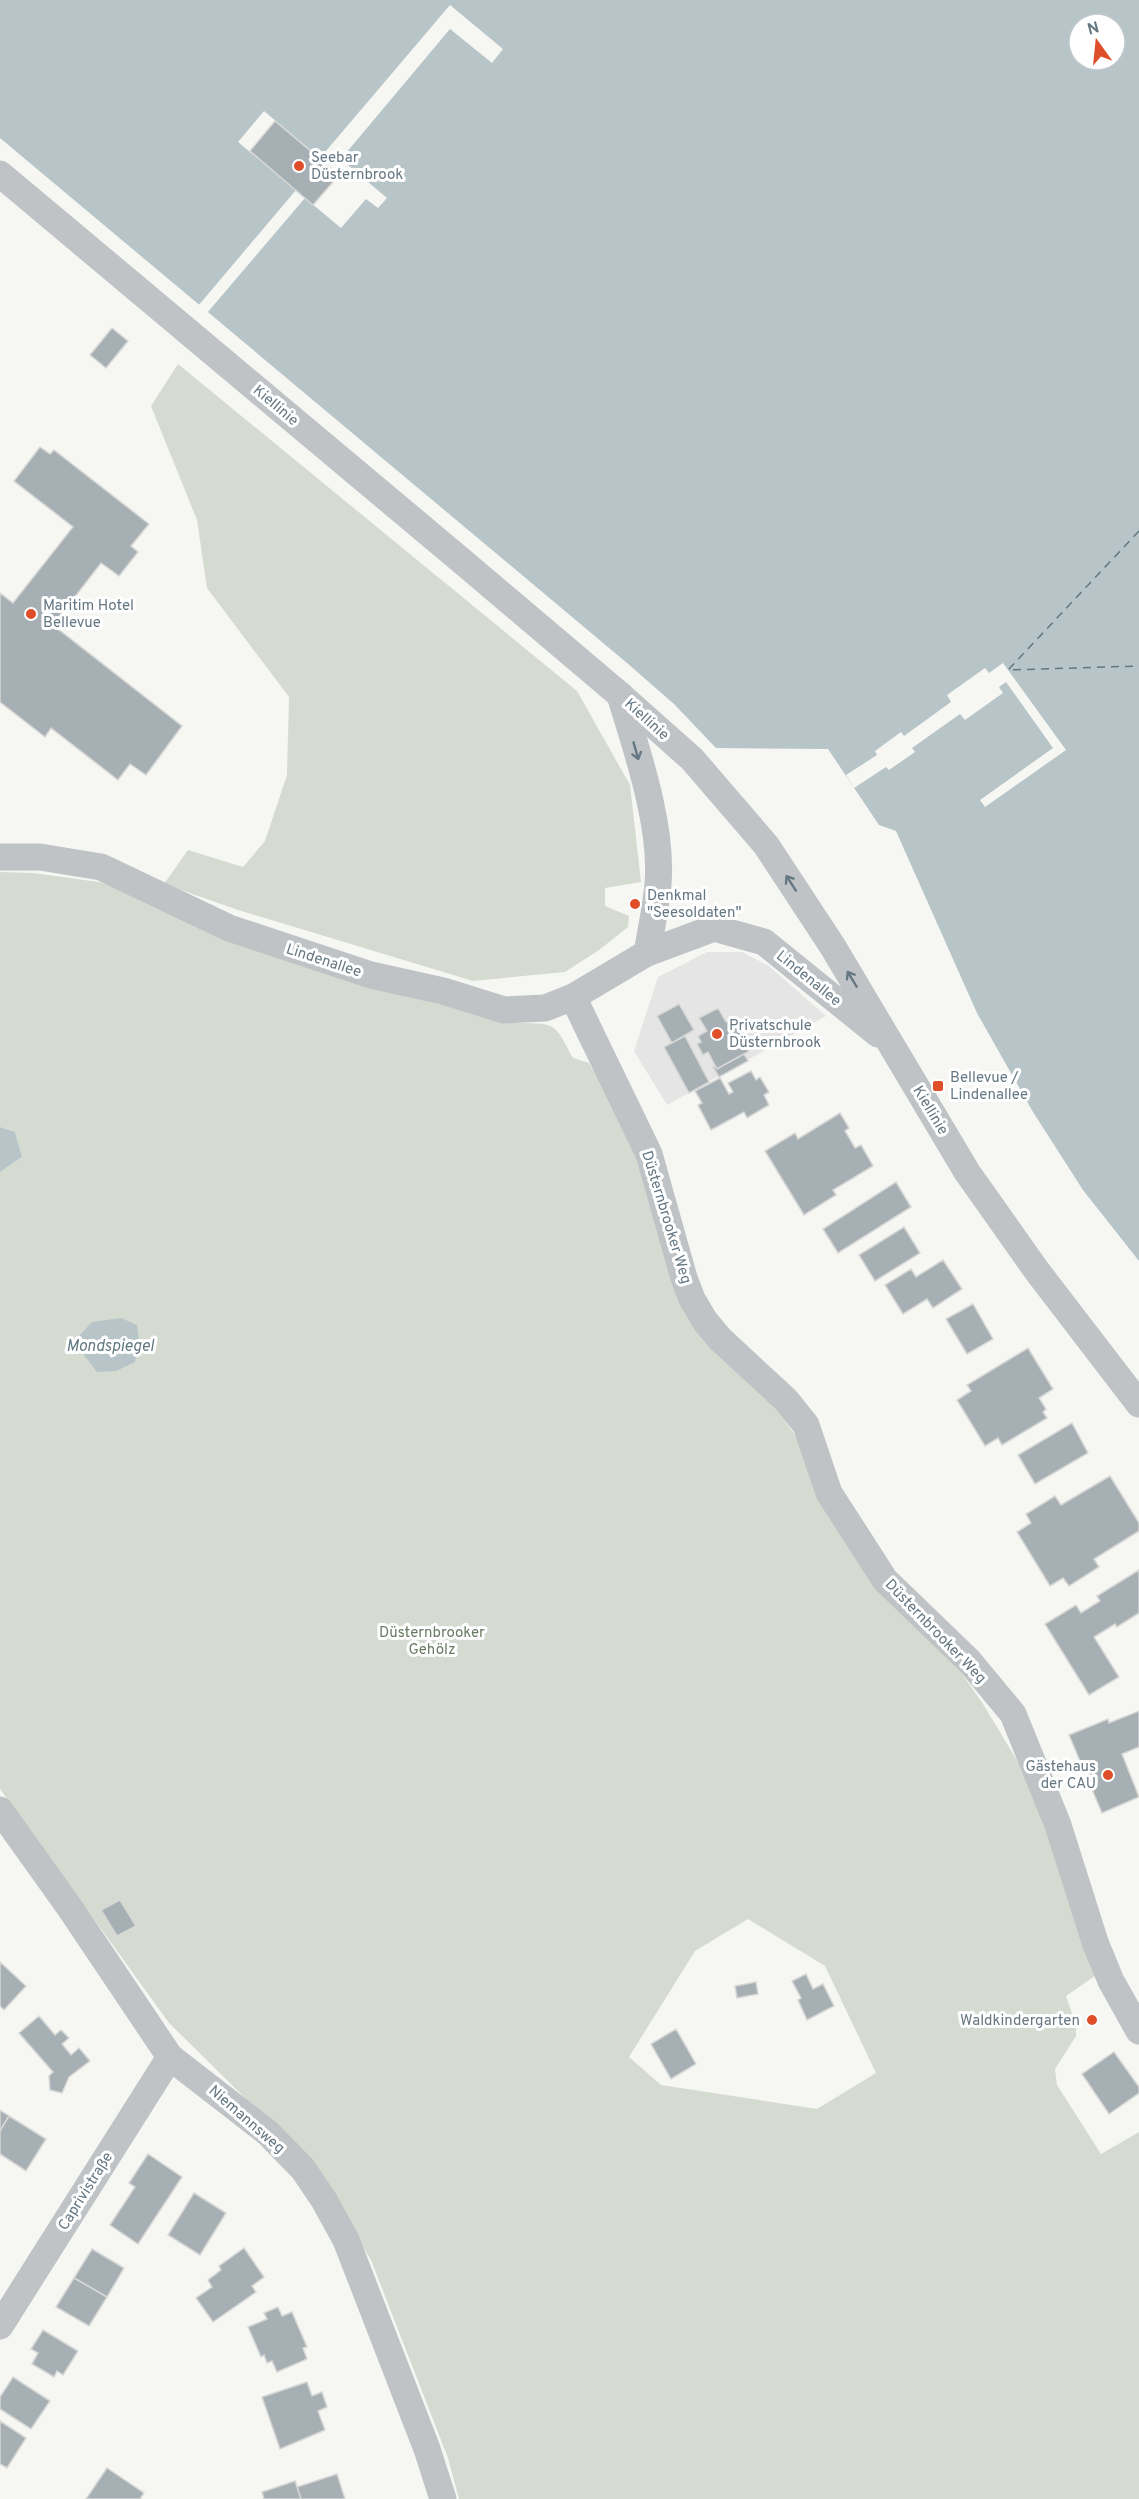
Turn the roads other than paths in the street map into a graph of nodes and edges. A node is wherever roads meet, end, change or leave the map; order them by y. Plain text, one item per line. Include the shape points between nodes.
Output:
1 (0, 174) edge
2 (620, 694) junction
3 (0, 857) edge
4 (647, 952) junction
5 (573, 997) junction
6 (893, 1047) junction
7 (1139, 1404) edge
8 (0, 1810) edge
9 (1139, 2031) edge
10 (170, 2057) junction
11 (0, 2326) edge
12 (443, 2499) edge

1 - 2 street, Kiellinie
2 -> 4 street via 655,831 658,882
6 -> 2 street, Kiellinie via 766,845 692,759
3 - 5 street, Lindenallee via 40,857 101,867 229,928 342,966 504,1010 545,1008
4 - 5 street, Lindenallee
4 - 6 street, Lindenallee via 714,928 764,942
5 - 9 street, Düsternbrooker Weg via 649,1154 684,1278 705,1321 807,1425 829,1493 885,1580 969,1661 1013,1714 1058,1825 1095,1942
6 - 7 street, Kiellinie via 968,1172 1037,1271
8 - 10 street, Niemannsweg
10 - 11 street, Caprivistraße
10 - 12 street, Niemannsweg via 268,2133 303,2169 324,2200 346,2240

